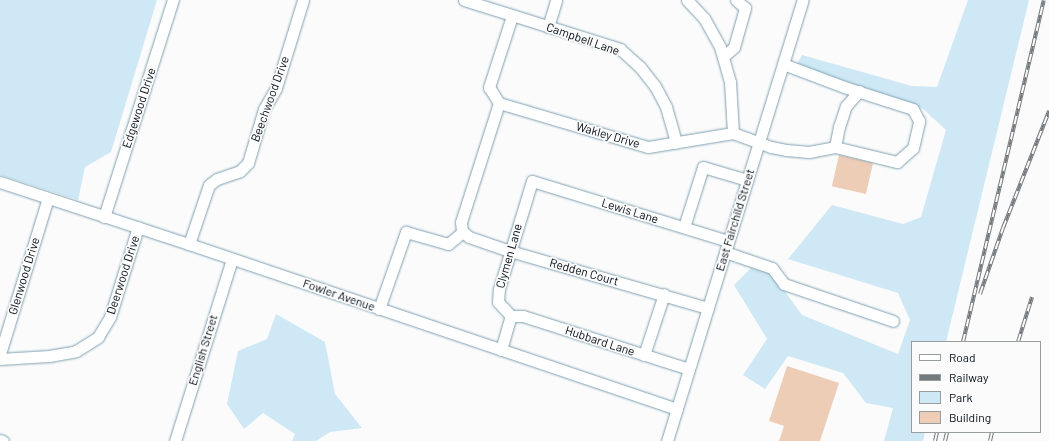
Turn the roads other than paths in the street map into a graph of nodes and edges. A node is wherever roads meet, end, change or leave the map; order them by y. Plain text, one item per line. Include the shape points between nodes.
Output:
1 (173, 0) edge
2 (303, 0) edge
3 (464, 0) edge
4 (556, 0) edge
5 (687, 0) edge
6 (736, 0) edge
7 (803, 0) edge
8 (512, 16) junction
9 (548, 27) junction
10 (723, 57) junction
11 (783, 64) junction
12 (859, 91) junction
13 (499, 103) junction
14 (733, 133) junction
15 (759, 142) junction
16 (676, 143) junction
17 (835, 147) junction
18 (747, 180) junction
19 (532, 181) joint
20 (0, 182) edge
21 (48, 198) junction
22 (104, 216) junction
23 (138, 227) junction
24 (684, 227) junction
25 (462, 232) junction
26 (728, 241) junction
27 (189, 244) junction
28 (510, 250) junction
29 (725, 252) junction
30 (232, 259) junction
31 (664, 294) junction
32 (379, 308) junction
33 (708, 308) junction
34 (511, 316) junction
35 (893, 322) dead end
36 (500, 350) junction
37 (0, 354) edge
38 (644, 355) junction
39 (0, 359) edge
40 (690, 369) junction
41 (677, 409) junction
42 (175, 441) edge
43 (667, 441) edge

1 - 22 street, Edgewood Drive
2 - 27 street, Beechwood Drive via 276,88 264,109 248,163 240,171 217,179 209,185
3 - 8 street, Campbell Lane
4 - 9 street
5 - 10 street via 704,18
6 - 10 street via 745,8 734,47
7 - 11 street, East Fairchild Street
8 - 9 street, Campbell Lane
8 - 13 street via 489,87
9 - 16 street, Campbell Lane via 620,49 640,67 655,86 666,107
10 - 14 street via 730,82
11 - 12 street
11 - 15 street, East Fairchild Street
12 - 17 street via 846,106
12 - 17 street via 913,109 919,121 913,148 898,162
13 - 16 street, Wakley Drive via 648,147
13 - 25 street via 461,222
14 - 15 street, Wakley Drive
14 - 16 street, Wakley Drive
15 - 17 street, Wakley Drive via 786,150 809,152
15 - 18 street, East Fairchild Street
18 - 24 street via 702,167
18 - 26 street, East Fairchild Street
19 - 24 street, Lewis Lane
19 - 28 street, Clymen Lane
20 - 21 street, Fowler Avenue
21 - 22 street, Fowler Avenue
21 - 37 street, Glenwood Drive
22 - 23 street, Fowler Avenue
23 - 27 street, Fowler Avenue
23 - 39 street, Deerwood Drive via 110,317 98,337 76,351 49,356
24 - 26 street, Lewis Lane
25 - 28 street, Redden Court via 469,237
25 - 32 street via 448,244 406,232
26 - 29 street, East Fairchild Street
27 - 30 street, Fowler Avenue
28 - 31 street, Redden Court
28 - 34 street, Clymen Lane via 498,302
29 - 33 street, East Fairchild Street
29 - 35 street via 772,268 784,284
30 - 32 street, Fowler Avenue
30 - 42 street, English Street
31 - 33 street, Redden Court
31 - 38 street
32 - 36 street, Fowler Avenue
33 - 40 street, East Fairchild Street
34 - 36 street
34 - 38 street, Hubbard Lane via 522,316
36 - 41 street, Fowler Avenue
38 - 40 street, Hubbard Lane
40 - 41 street, East Fairchild Street
41 - 43 street, East Fairchild Street

